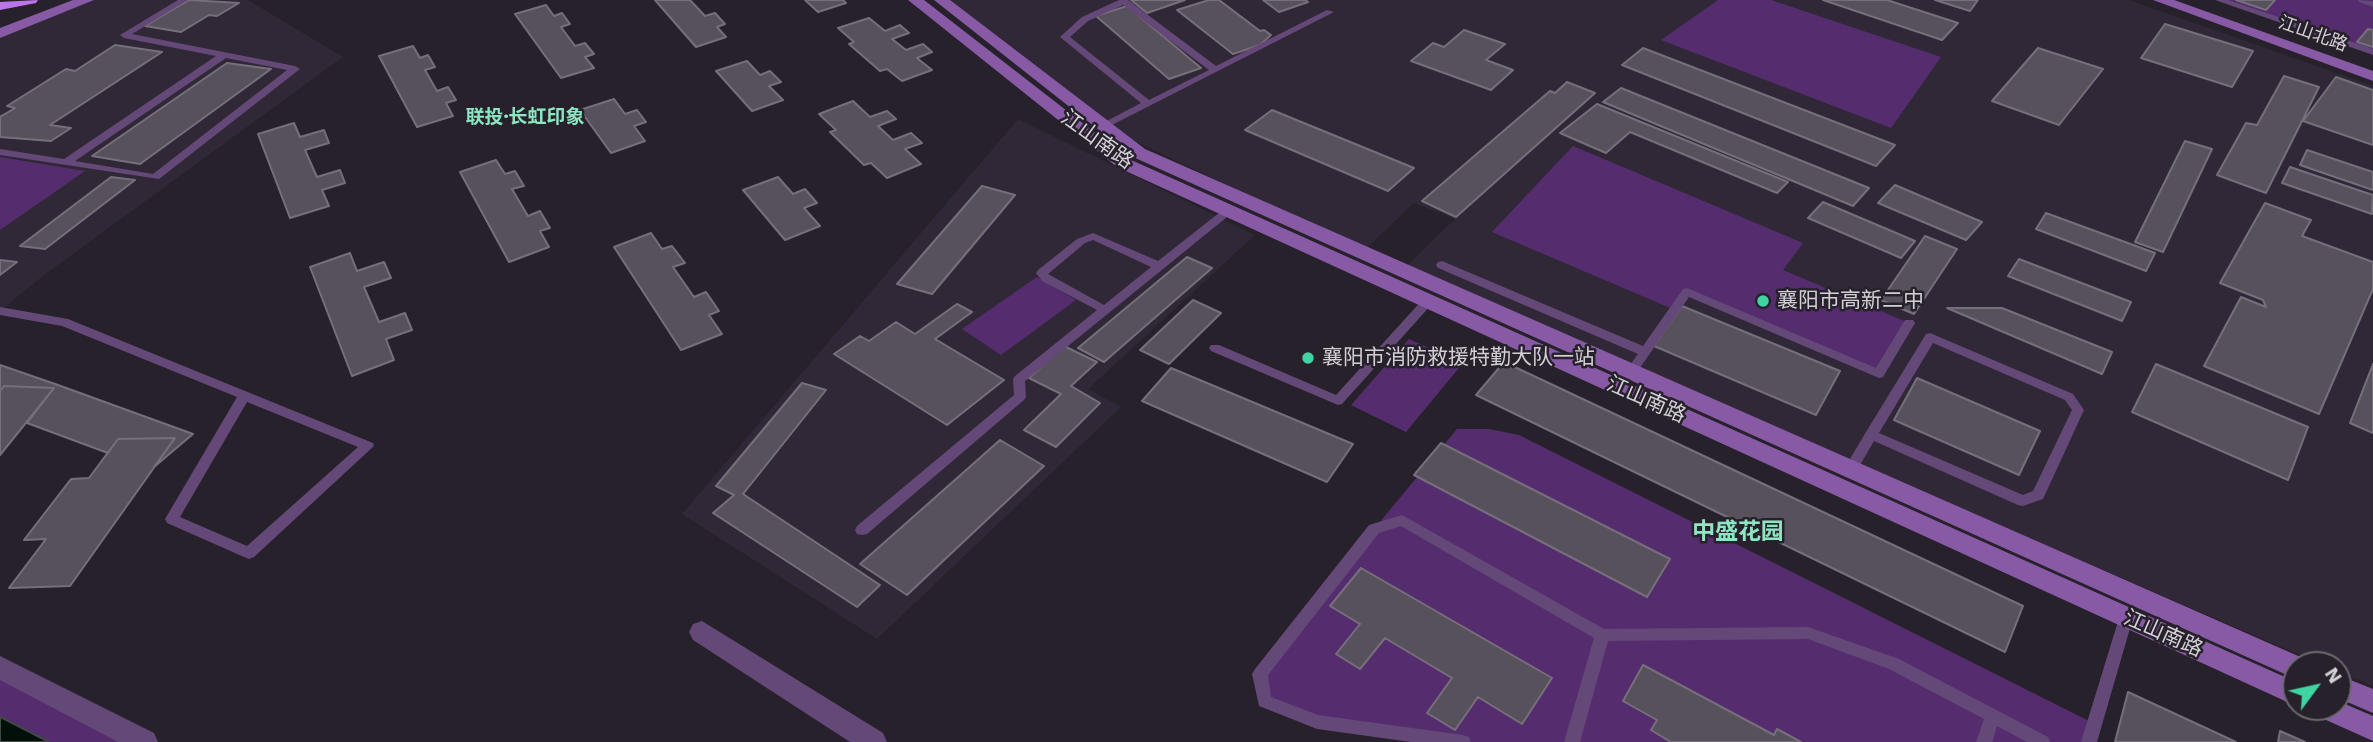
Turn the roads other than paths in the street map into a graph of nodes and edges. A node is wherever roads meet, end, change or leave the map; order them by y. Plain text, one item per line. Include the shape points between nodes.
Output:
1 (31, 0) edge
2 (87, 0) edge
3 (184, 0) edge
4 (915, 0) edge
5 (941, 0) edge
6 (2160, 0) edge
7 (2220, 0) edge
8 (2362, 0) edge
9 (1123, 1) edge
10 (2373, 4) edge
11 (0, 6) edge
12 (1330, 12) dead end
13 (0, 33) edge
14 (2373, 52) edge
15 (224, 55) junction
16 (1215, 70) junction
17 (2373, 76) edge
18 (1148, 104) junction
19 (1104, 126) junction
20 (0, 152) edge
21 (67, 162) junction
22 (1228, 211) junction
23 (1442, 265) dead end
24 (1159, 266) junction
25 (1428, 301) junction
26 (1105, 310) junction
27 (0, 311) edge
28 (1909, 323) dead end
29 (1215, 348) dead end
30 (1645, 352) junction
31 (1631, 372) junction
32 (244, 396) junction
33 (1871, 435) junction
34 (1850, 469) junction
35 (862, 530) dead end
36 (2126, 618) junction
37 (702, 632) dead end
38 (1602, 635) junction
39 (2282, 661) edge
40 (0, 667) edge
41 (2282, 688) edge
42 (2352, 692) edge
43 (2373, 701) edge
44 (1993, 716) junction
45 (2352, 720) edge
46 (2373, 729) edge
47 (144, 742) edge
48 (873, 742) edge
49 (1463, 742) edge
50 (1572, 742) edge
51 (1984, 742) edge
52 (2042, 742) edge
53 (2089, 742) edge

1 - 11 highway
2 - 13 street
3 - 15 lane via 124,36
4 - 22 street, 江山南路 via 1123,163
5 - 19 street, 江山南路
6 - 17 street, 江山北路
7 - 14 lane
8 - 10 lane
9 - 16 lane
9 - 18 lane via 1085,19 1065,37
12 - 16 lane
15 - 21 lane
15 - 21 lane via 295,69 155,177
16 - 18 lane
18 - 19 lane
19 - 31 street, 江山南路 via 1139,153
20 - 21 lane
22 - 24 lane
22 - 25 street, 江山南路
23 - 30 lane
24 - 26 lane
24 - 26 lane via 1093,236 1042,273
25 - 29 lane via 1338,401
25 - 36 street, 江山南路
26 - 35 lane via 1019,379 1020,397
27 - 32 lane via 64,321
28 - 30 lane via 1879,374 1687,292
30 - 31 lane
31 - 34 street, 江山南路
32 - 32 lane via 368,446 248,553 172,519
33 - 33 lane via 1930,337 2069,397 2078,410 2038,495 2023,501
33 - 34 lane
34 - 39 street, 江山南路
36 - 41 street, 江山南路
36 - 53 lane
37 - 48 street
38 - 44 lane via 1808,633 1894,664
38 - 49 lane via 1402,520 1374,529 1260,674 1264,701 1317,722
38 - 50 lane
40 - 47 street
42 - 43 street
44 - 51 lane
44 - 52 lane
45 - 46 street

